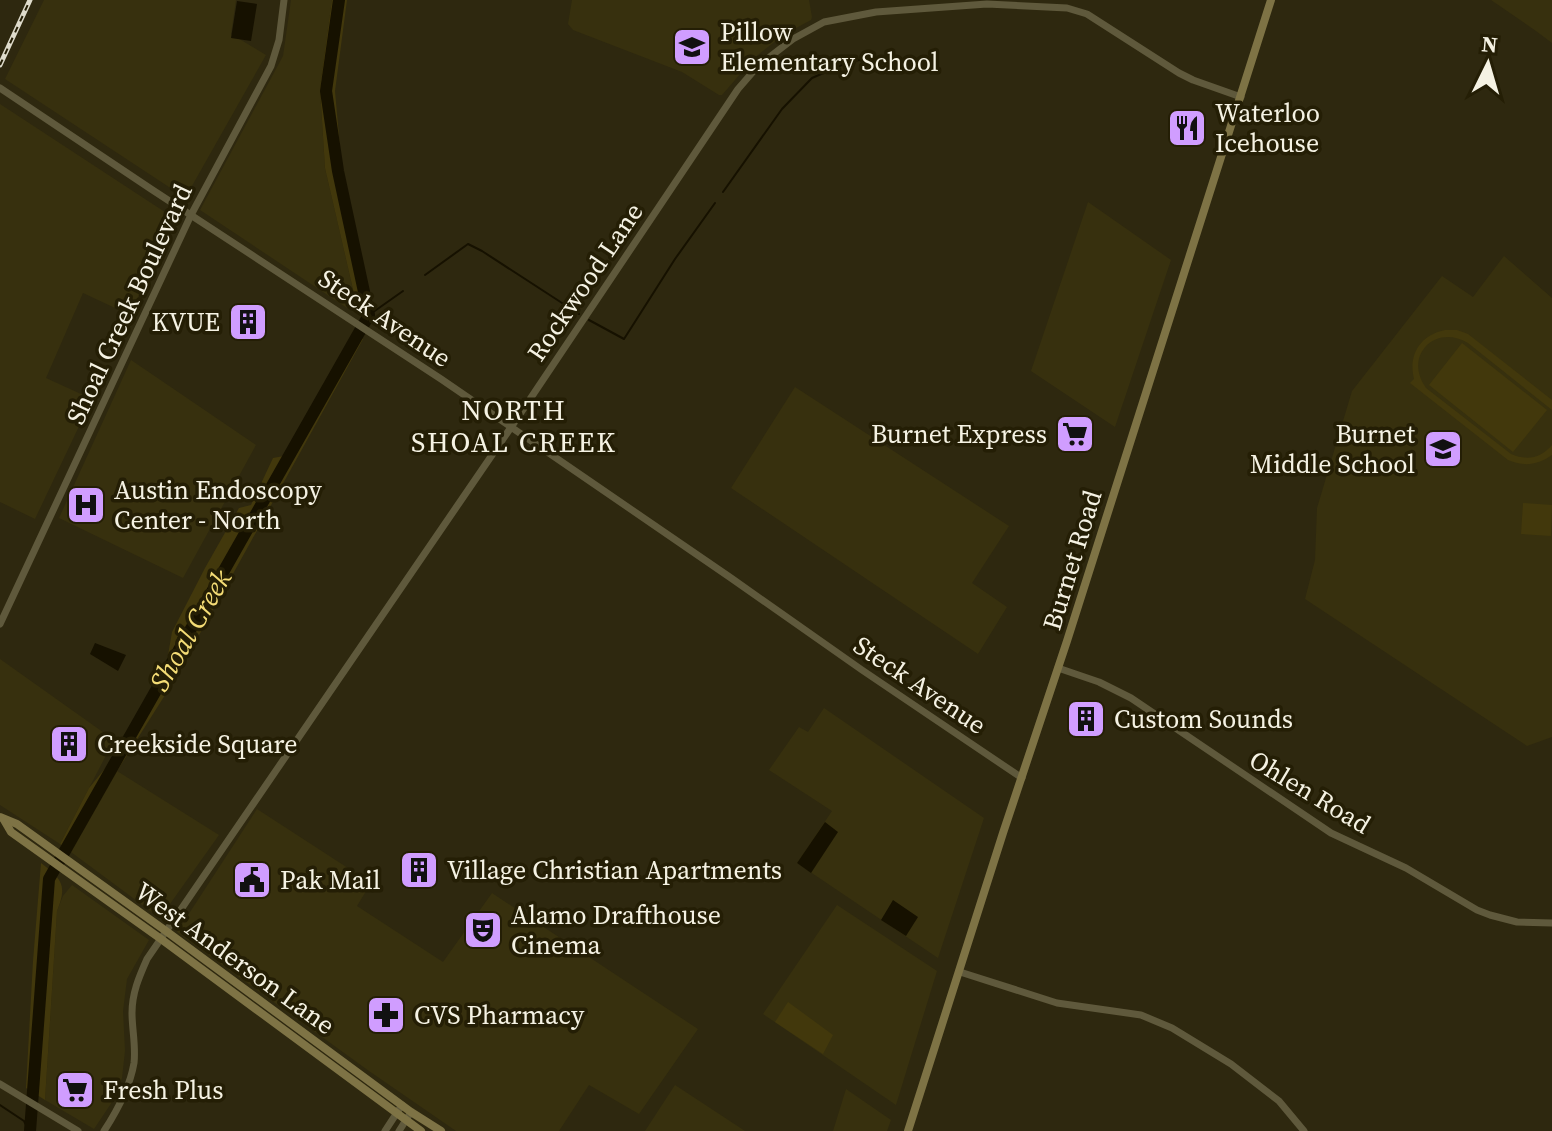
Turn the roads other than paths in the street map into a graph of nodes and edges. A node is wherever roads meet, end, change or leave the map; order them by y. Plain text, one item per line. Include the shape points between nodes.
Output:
1 (284, 0) edge
2 (1271, 0) edge
3 (0, 88) edge
4 (1241, 97) junction
5 (191, 215) junction
6 (511, 428) junction
7 (0, 624) edge
8 (1058, 668) junction
9 (1022, 778) junction
10 (2, 818) edge
11 (1552, 923) edge
12 (164, 935) junction
13 (960, 972) junction
14 (275, 1017) junction
15 (0, 1084) edge
16 (402, 1105) junction
17 (411, 1112) junction
18 (396, 1114) junction
19 (406, 1121) junction
20 (78, 1131) edge
21 (104, 1131) edge
22 (385, 1131) edge
23 (399, 1131) edge
24 (421, 1131) edge
25 (441, 1131) edge
26 (908, 1131) edge
27 (1304, 1131) edge

1 - 5 street, Shoal Creek Boulevard via 271,66
2 - 4 main road, Burnet Road
3 - 5 street, Steck Avenue
4 - 6 street, Rockwood Lane via 1179,73 1087,14 1067,8 987,4 876,12 824,22 758,66 738,89
4 - 8 main road, Burnet Road
5 - 6 street, Steck Avenue
5 - 7 street, Shoal Creek Boulevard
6 - 9 street, Steck Avenue
6 - 12 street, Rockwood Lane
8 - 9 main road, Burnet Road
8 - 11 street, Ohlen Road via 1131,698 1331,833 1406,868 1477,910 1517,922
9 - 13 main road, Burnet Road
10 - 12 main road, West Anderson Lane
12 - 14 main road, West Anderson Lane
12 - 21 street, Rockwood Lane via 136,985 132,1073
13 - 26 main road, Burnet Road
13 - 27 street via 1057,1003 1141,1015 1172,1028 1279,1101
14 - 16 main road, West Anderson Lane
14 - 18 main road, West Anderson Lane
15 - 20 street
16 - 17 main road, West Anderson Lane
16 - 18 street
17 - 19 street
17 - 25 main road, West Anderson Lane
18 - 19 main road, West Anderson Lane
18 - 22 street
19 - 23 street
19 - 24 main road, West Anderson Lane

